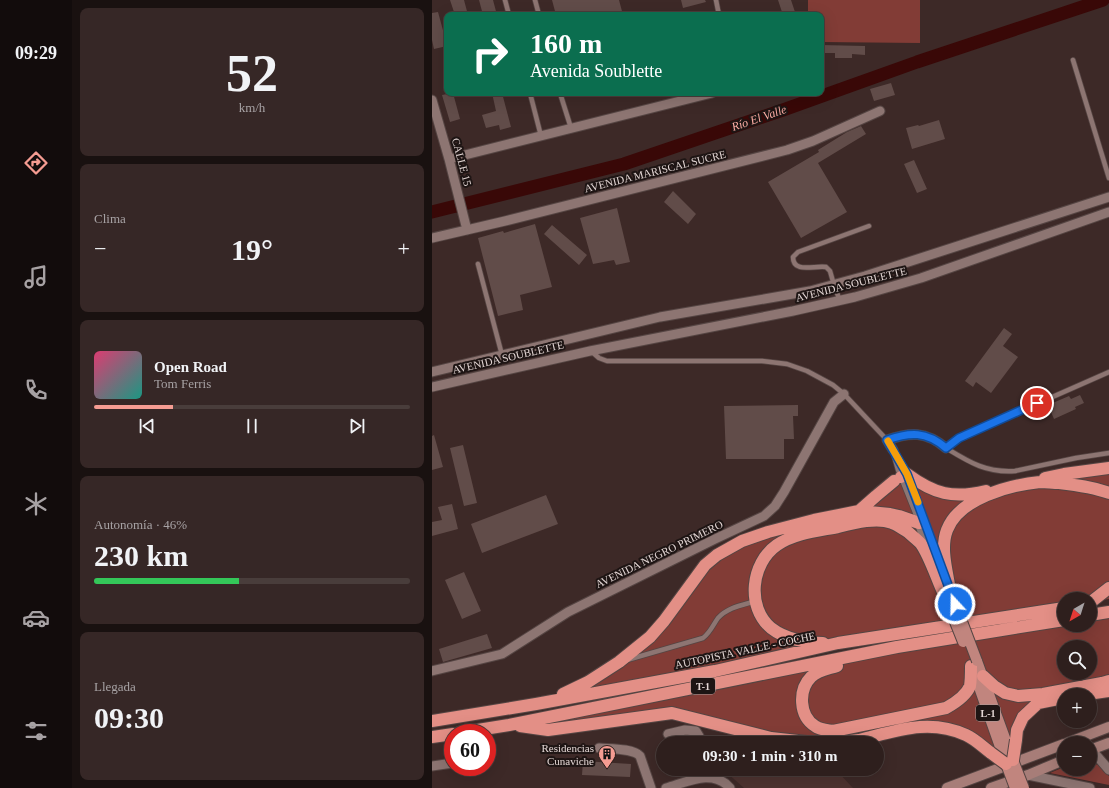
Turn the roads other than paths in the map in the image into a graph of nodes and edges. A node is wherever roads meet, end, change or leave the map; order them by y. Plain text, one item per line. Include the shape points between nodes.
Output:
1 (505, 0) edge
2 (535, 0) edge
3 (716, 0) edge
4 (508, 12) edge
5 (538, 12) edge
6 (718, 12) edge
7 (1072, 60) dead end
8 (531, 96) edge
9 (561, 96) edge
10 (700, 96) edge
11 (432, 100) edge
12 (880, 111) dead end
13 (571, 128) junction
14 (541, 136) junction
15 (449, 159) junction
16 (1109, 178) edge
17 (1109, 197) edge
18 (1109, 212) edge
19 (868, 226) dead end
20 (466, 230) junction
21 (432, 238) edge
22 (478, 264) dead end
23 (834, 285) junction
24 (840, 301) junction
25 (590, 350) junction
26 (502, 355) junction
27 (432, 372) edge
28 (1109, 372) edge
29 (432, 387) edge
30 (844, 394) junction
31 (887, 440) junction
32 (946, 448) junction
33 (893, 450) joint
34 (1109, 452) edge
35 (1109, 468) edge
36 (901, 477) junction
37 (1109, 493) edge
38 (859, 512) junction
39 (919, 523) junction
40 (1109, 588) edge
41 (946, 591) junction
42 (1097, 597) edge
43 (1109, 599) edge
44 (1097, 601) edge
45 (756, 602) junction
46 (1057, 609) edge
47 (1109, 612) edge
48 (1097, 614) edge
49 (1097, 620) edge
50 (1109, 620) edge
51 (1057, 621) edge
52 (838, 643) junction
53 (898, 647) junction
54 (619, 662) junction
55 (973, 663) junction
56 (432, 672) edge
57 (983, 676) junction
58 (1109, 681) edge
59 (1109, 691) edge
60 (1097, 693) edge
61 (1057, 699) edge
62 (545, 702) junction
63 (432, 721) edge
64 (509, 725) junction
65 (496, 727) edge
66 (1109, 728) edge
67 (668, 734) dead end
68 (444, 735) edge
69 (699, 736) edge
70 (763, 736) edge
71 (873, 736) edge
72 (432, 737) edge
73 (1097, 738) edge
74 (1109, 743) edge
75 (1097, 744) edge
76 (1057, 747) edge
77 (599, 748) dead end
78 (1097, 756) edge
79 (1010, 762) junction
80 (1057, 763) edge
81 (444, 764) edge
82 (432, 766) edge
83 (1109, 770) edge
84 (1028, 775) junction
85 (701, 776) edge
86 (712, 776) edge
87 (952, 787) edge
88 (651, 788) edge
89 (666, 788) edge
90 (730, 788) edge
91 (991, 788) edge
92 (1015, 788) edge
93 (1024, 788) edge
94 (1090, 788) edge

1 - 4 lane
2 - 5 lane
3 - 6 lane
7 - 16 lane
8 - 14 lane
9 - 13 lane
10 - 13 street
11 - 15 street, CALLE 15
12 - 20 street, AVENIDA MARISCAL SUCRE via 787,150
13 - 14 street
14 - 15 street
15 - 20 street, CALLE 15
17 - 23 street
18 - 24 street, AVENIDA SOUBLETTE via 921,278
19 - 23 lane via 798,252 792,257 796,266 802,268 826,267 830,271
20 - 21 street, AVENIDA MARISCAL SUCRE
22 - 26 lane
23 - 24 lane
23 - 26 street via 660,317
24 - 25 street, AVENIDA SOUBLETTE
25 - 29 street, AVENIDA SOUBLETTE
25 - 30 lane via 607,361 762,361 787,364 807,371
26 - 27 street
28 - 32 lane via 959,438
30 - 31 lane
30 - 56 street, AVENIDA NEGRO PRIMERO via 834,402 784,492 775,506 764,516 568,612 502,654
31 - 32 street via 917,434 932,438
31 - 33 street
32 - 34 lane via 978,466 1005,472
33 - 36 lane
35 - 36 highway via 1064,474 960,496 942,493
36 - 38 highway
36 - 39 lane, L-1
36 - 41 lane, L-1
37 - 41 highway via 1079,485 1042,482 1011,487 979,499 964,508 953,518 947,530 944,544
38 - 39 highway via 890,514
38 - 54 highway via 814,520 748,538 717,555 705,565 650,637
39 - 41 street, L-1
40 - 42 highway
41 - 45 highway via 926,552 912,536 892,522 862,522 797,535 776,546 760,568 755,583
41 - 55 main road, L-1, bridge
43 - 44 highway
45 - 52 highway via 758,610 771,627 790,638
45 - 54 lane via 724,612 703,638
46 - 52 highway, AUTOPISTA VALLE - COCHE / T-1
47 - 48 highway
49 - 50 highway
51 - 53 highway, T-1
52 - 62 highway, AUTOPISTA VALLE - COCHE / T-1 via 715,672
53 - 55 highway via 817,672 806,684 803,692 806,717 816,727 833,731 946,708 960,699 970,686
53 - 64 highway, T-1
54 - 62 highway via 588,682
55 - 57 main road, L-1
55 - 79 main road, L-1
57 - 58 highway via 1005,693 1018,696 1043,694
57 - 79 main road, L-1
59 - 60 highway
61 - 79 highway, bridge via 1038,703 1023,717 1017,730
62 - 63 highway, AUTOPISTA VALLE - COCHE / T-1
64 - 65 highway, T-1
64 - 70 highway via 548,730 672,713
66 - 73 main road
67 - 69 street via 685,730 696,731
68 - 72 highway
71 - 79 highway, bridge via 909,727 952,729
74 - 75 main road
76 - 87 main road
77 - 88 street via 637,752
78 - 83 street
79 - 92 main road, L-1, bridge
79 - 93 main road, L-1, bridge
80 - 84 main road
81 - 82 street
84 - 91 main road
84 - 94 street
85 - 89 street
86 - 90 street

